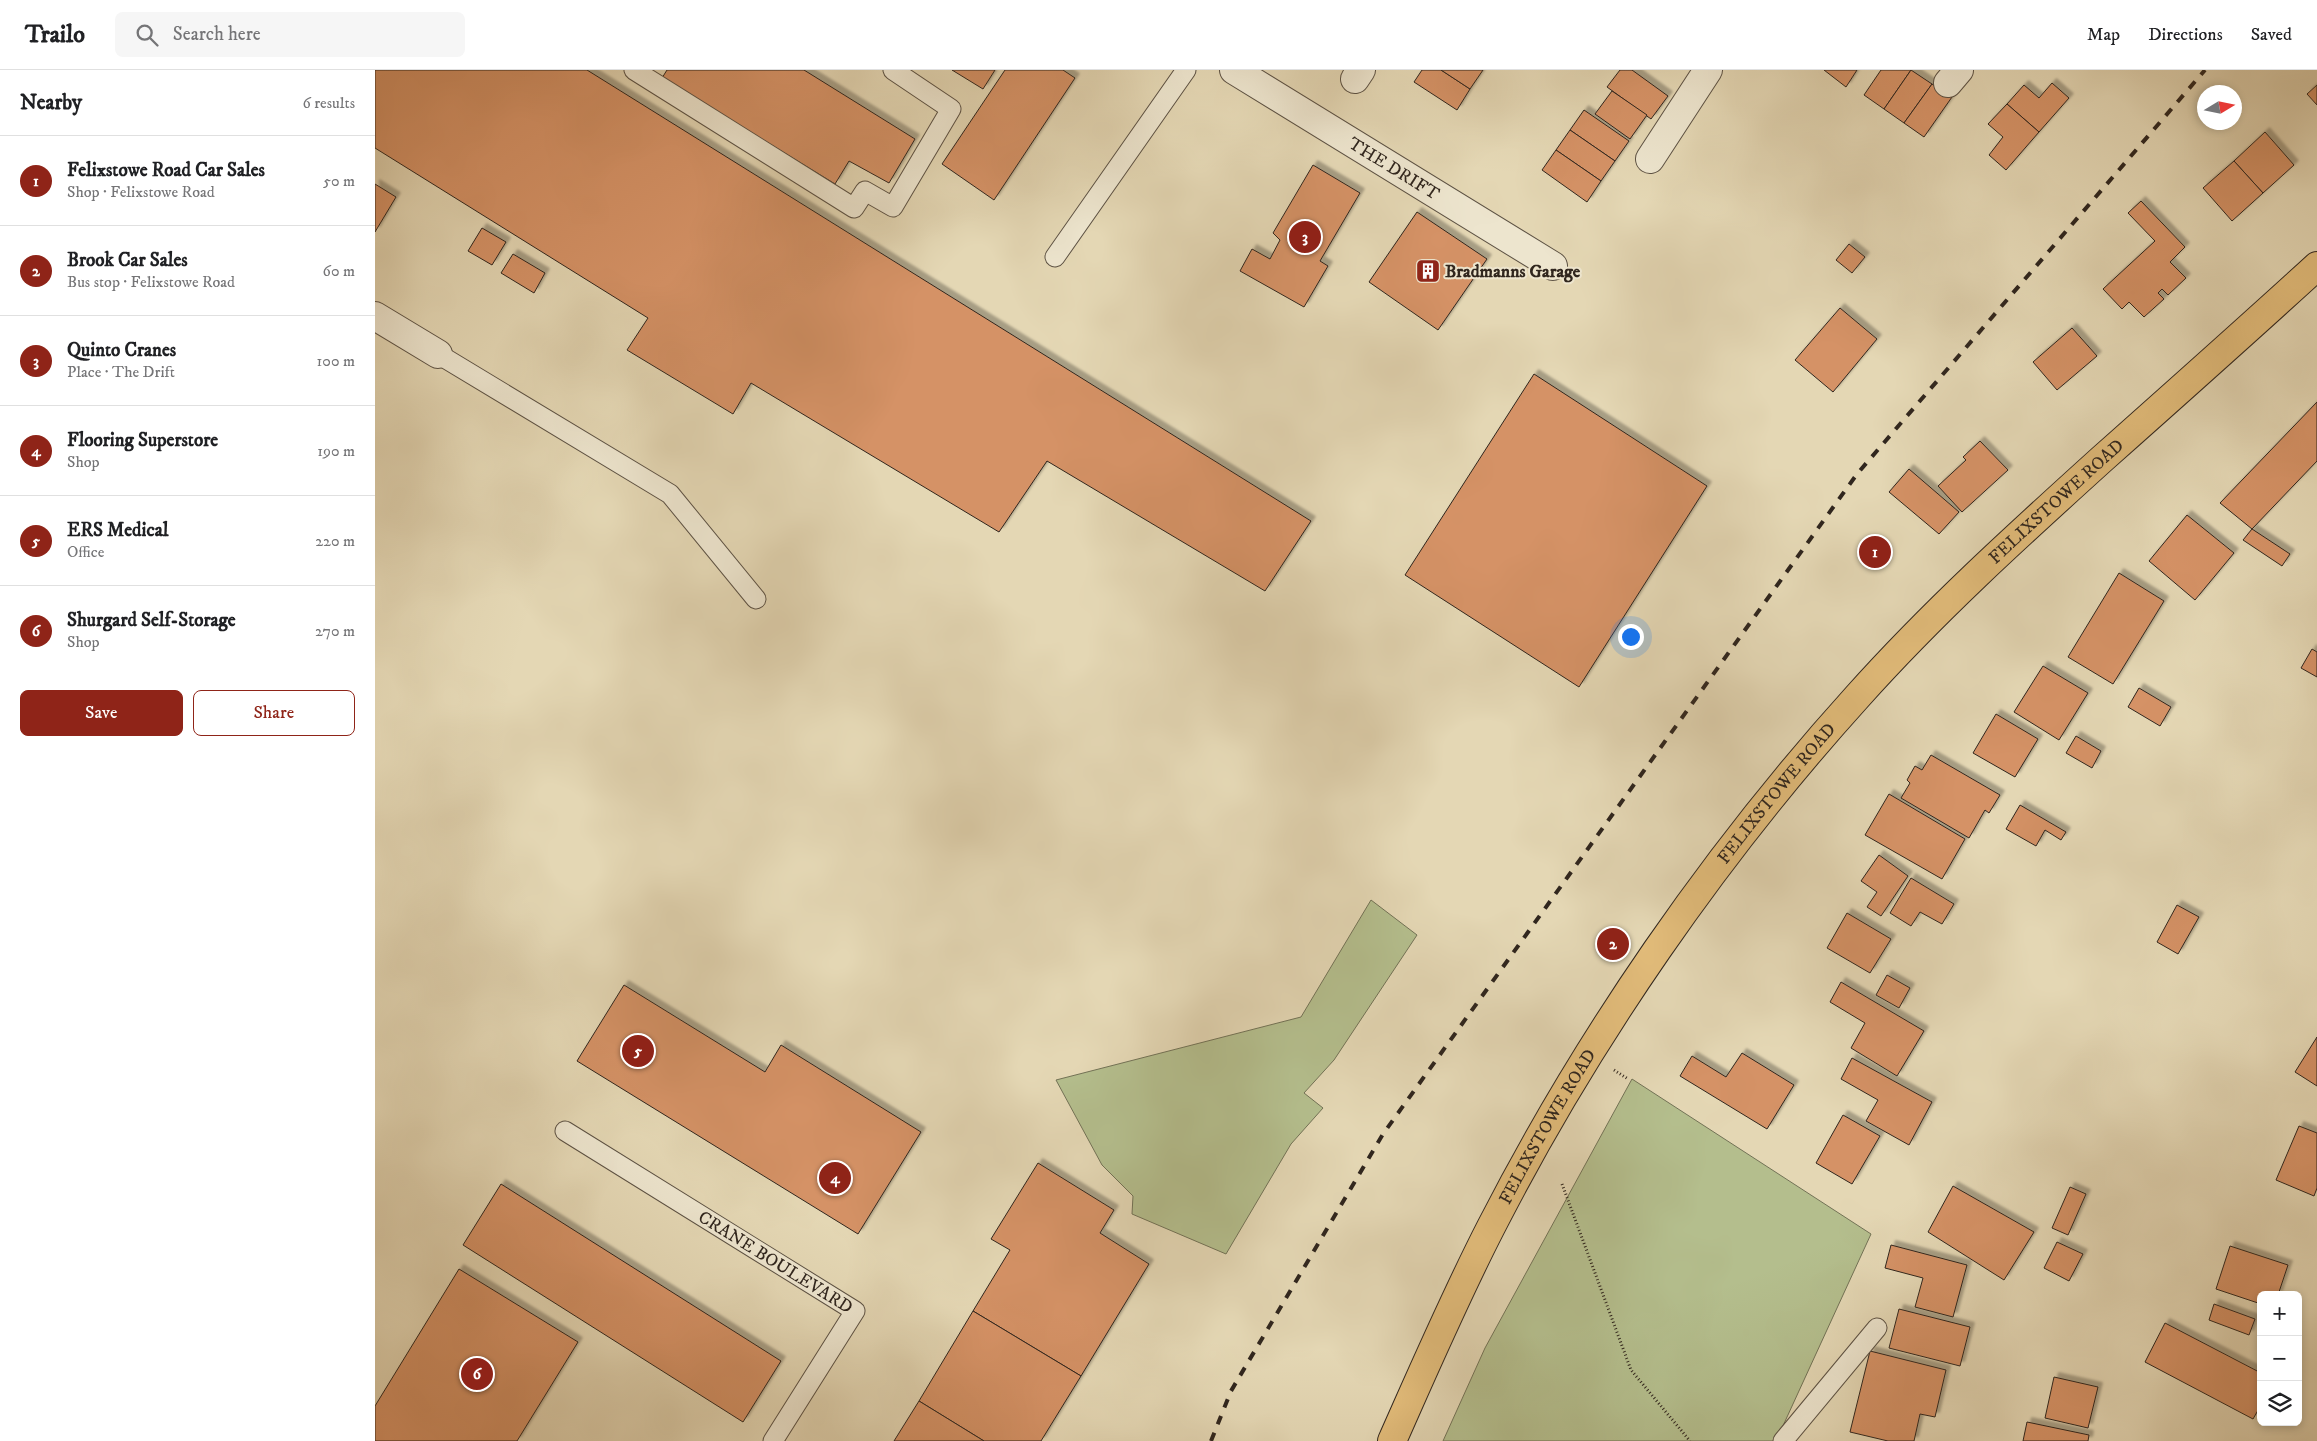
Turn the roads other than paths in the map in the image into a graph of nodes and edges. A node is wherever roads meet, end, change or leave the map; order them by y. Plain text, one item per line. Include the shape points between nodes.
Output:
1 (634, 70) edge
2 (893, 70) edge
3 (1186, 70) edge
4 (1235, 70) edge
5 (1708, 70) edge
6 (1650, 159) dead end
7 (1055, 257) dead end
8 (1553, 266) dead end
9 (2317, 266) edge
10 (375, 316) edge
11 (438, 354) joint
12 (756, 599) dead end
13 (565, 1131) dead end
14 (1877, 1328) dead end
15 (773, 1441) edge
16 (1392, 1441) edge
17 (1783, 1441) edge

1 - 2 lane via 854,208 865,191 893,206 951,108
3 - 7 lane
4 - 8 street, THE DRIFT
5 - 6 street
9 - 16 main road, FELIXSTOWE ROAD via 1945,605 1861,692 1783,782 1687,910 1579,1070 1491,1227
10 - 11 street
11 - 12 lane via 670,494
13 - 15 lane, CRANE BOULEVARD via 855,1311
14 - 17 lane

